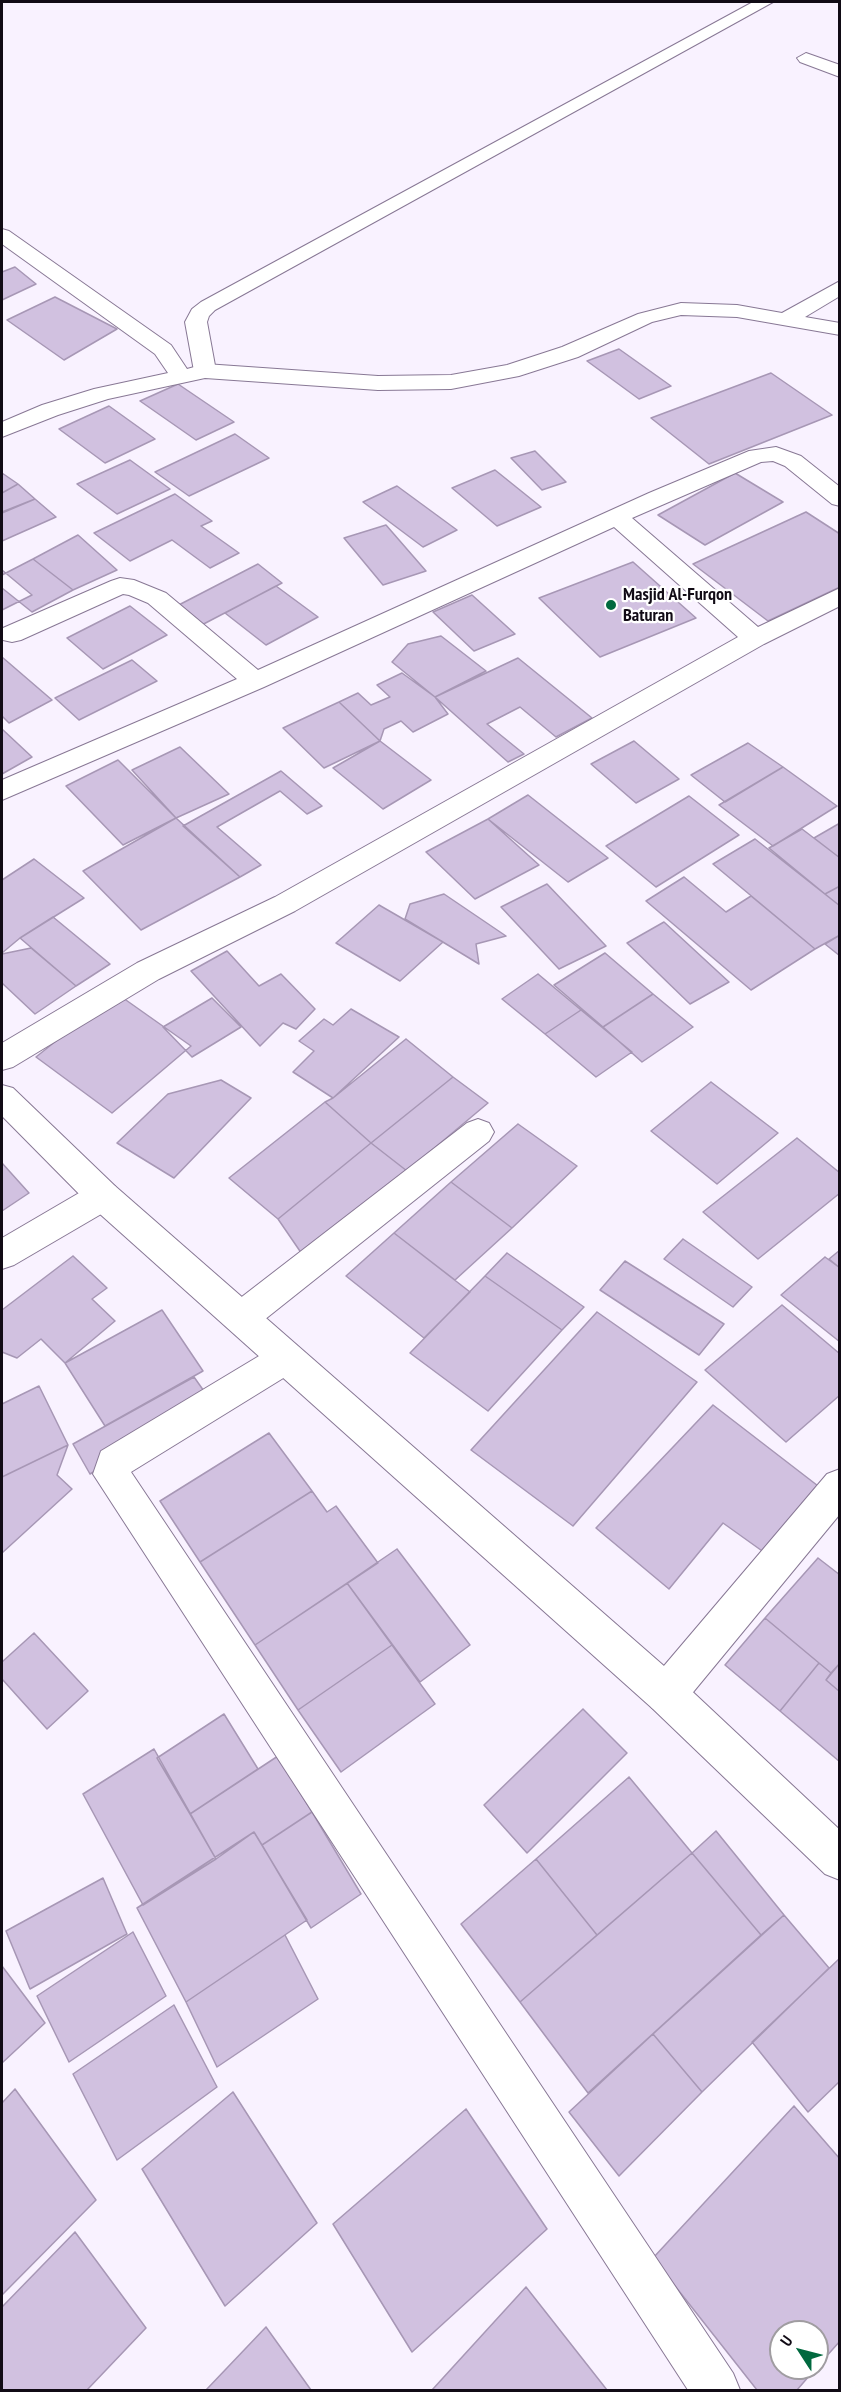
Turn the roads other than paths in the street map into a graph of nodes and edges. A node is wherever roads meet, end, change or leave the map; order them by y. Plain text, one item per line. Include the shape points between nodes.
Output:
1 (763, 2) edge
2 (806, 58) dead end
3 (840, 72) edge
4 (2, 235) edge
5 (840, 287) edge
6 (786, 319) junction
7 (840, 328) edge
8 (205, 370) junction
9 (180, 375) junction
10 (2, 430) edge
11 (840, 499) edge
12 (617, 517) junction
13 (840, 596) edge
14 (12, 634) dead end
15 (755, 638) junction
16 (255, 681) junction
17 (2, 791) edge
18 (2, 1058) edge
19 (2, 1097) edge
20 (478, 1132) dead end
21 (103, 1196) junction
22 (2, 1255) edge
23 (242, 1317) junction
24 (286, 1358) junction
25 (840, 1486) edge
26 (666, 1695) junction
27 (840, 1859) edge
28 (716, 2391) edge

1 - 8 street via 208,306 196,322
2 - 3 street
4 - 9 street via 163,350
5 - 6 street
6 - 7 street
6 - 8 street via 737,311 681,309 645,318 570,352 511,371 451,382 378,383
8 - 9 street
9 - 10 street via 50,410
11 - 12 street via 793,461 776,454 757,456
12 - 15 street
12 - 16 street
13 - 15 street
14 - 16 street via 120,586 134,588 157,598
15 - 18 street via 285,904 148,971
16 - 17 street
19 - 21 street
20 - 23 street
21 - 22 street
21 - 23 street
23 - 24 street
24 - 26 street
24 - 28 street via 114,1463 111,1474
25 - 26 street
26 - 27 street

